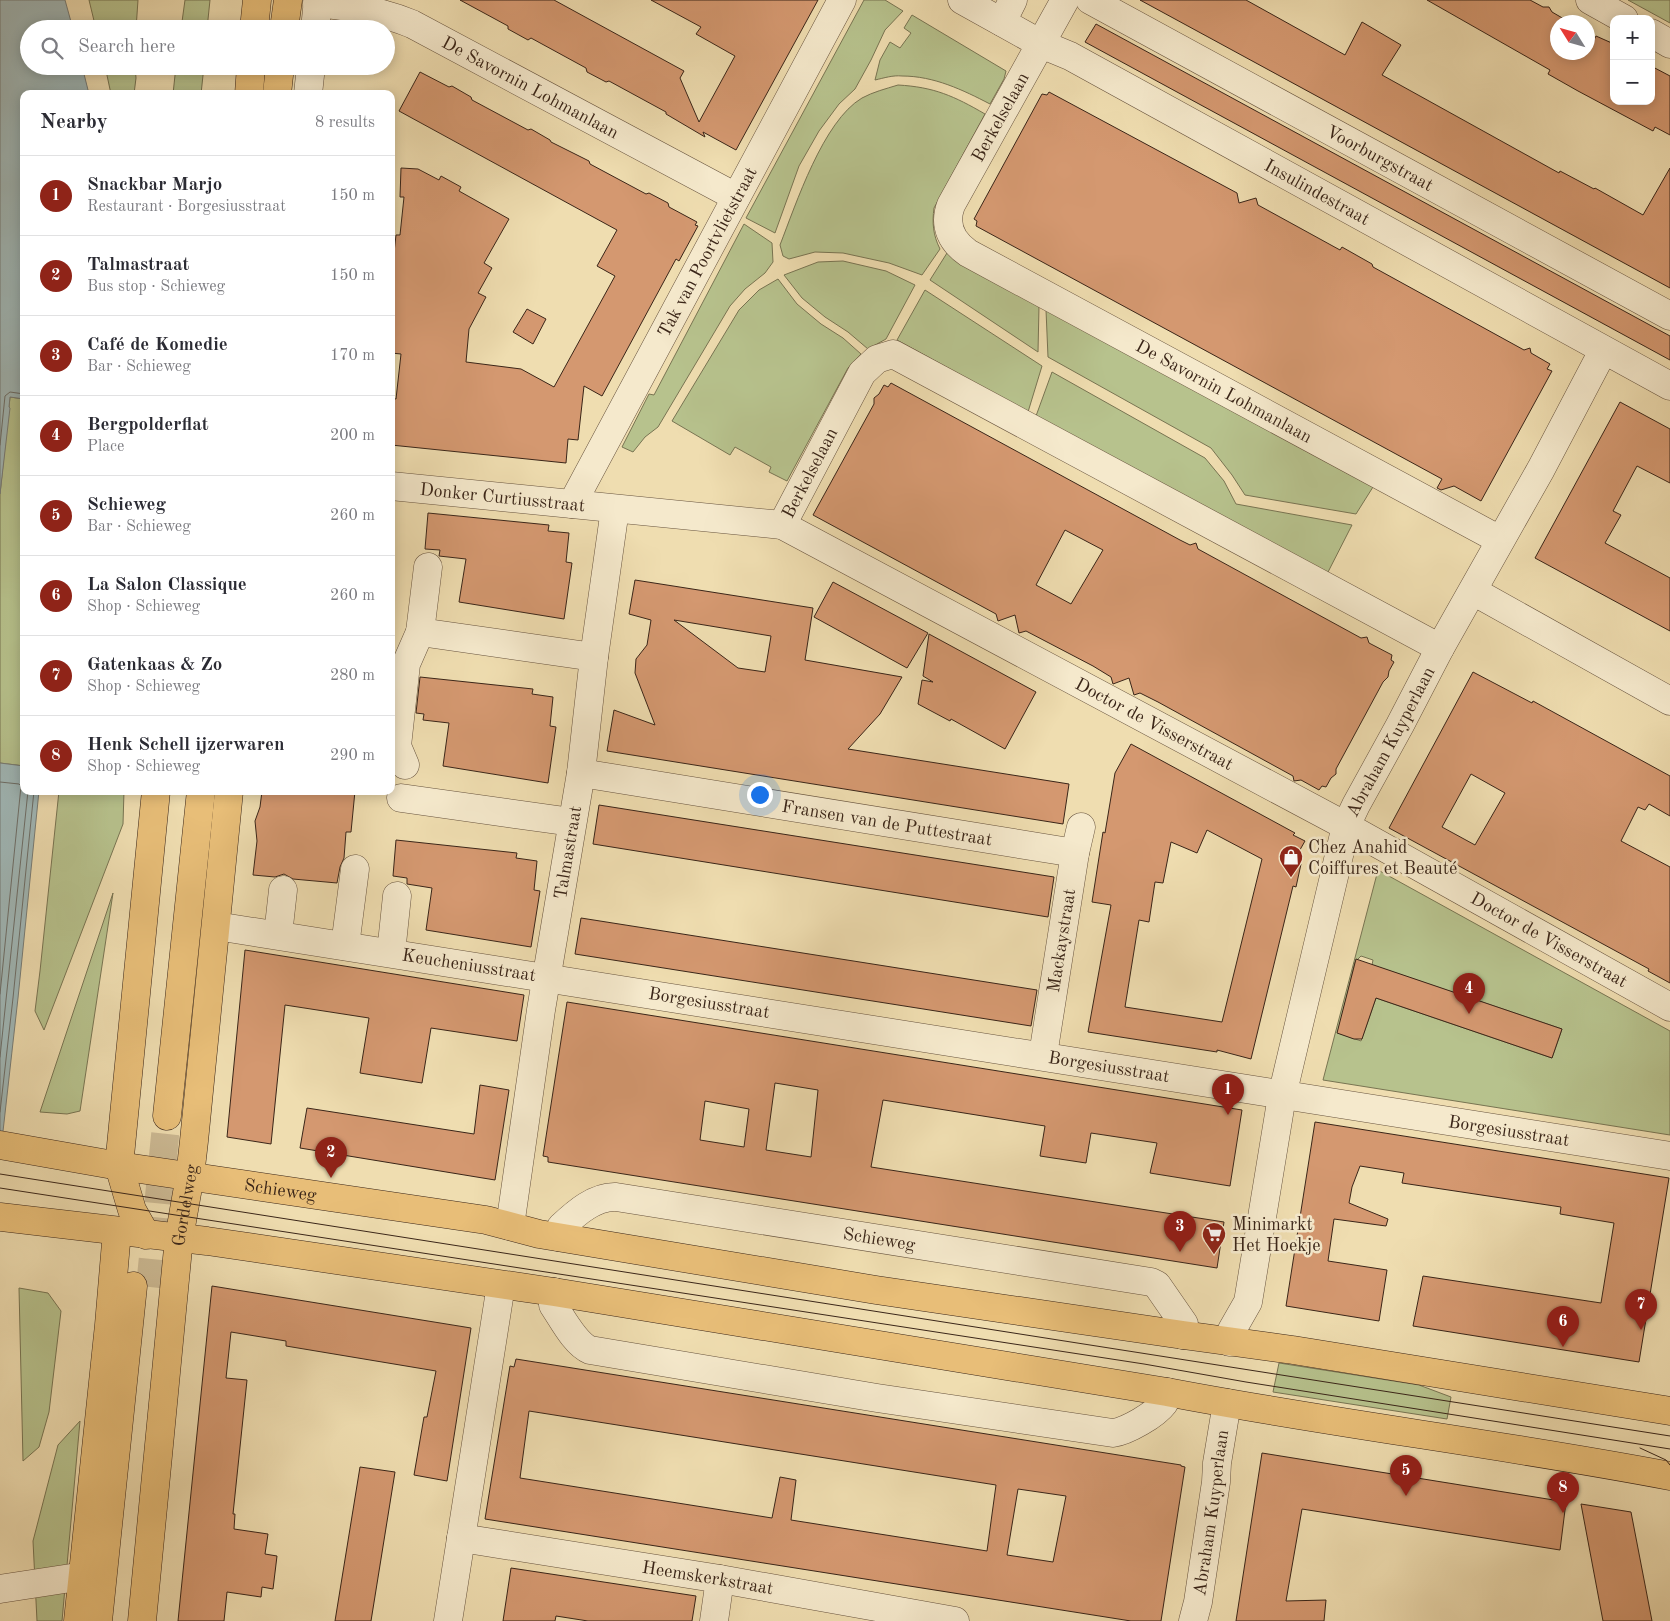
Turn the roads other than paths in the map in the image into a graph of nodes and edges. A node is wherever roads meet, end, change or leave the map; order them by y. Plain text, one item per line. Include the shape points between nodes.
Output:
1 (257, 0) edge
2 (288, 0) edge
3 (842, 0) edge
4 (962, 0) edge
5 (1065, 0) edge
6 (1090, 0) edge
7 (1590, 0) edge
8 (316, 11) edge
9 (1007, 11) edge
10 (1617, 15) edge
11 (255, 20) edge
12 (285, 20) edge
13 (1655, 35) edge
14 (1041, 44) junction
15 (1670, 44) edge
16 (250, 75) edge
17 (279, 75) edge
18 (310, 75) edge
19 (249, 90) edge
20 (278, 90) edge
21 (308, 90) edge
22 (736, 197) junction
23 (952, 237) joint
24 (1670, 316) edge
25 (1603, 351) junction
26 (1670, 386) edge
27 (395, 486) edge
28 (572, 504) junction
29 (615, 509) junction
30 (782, 525) junction
31 (1500, 540) junction
32 (428, 567) dead end
33 (1472, 591) junction
34 (420, 632) junction
35 (1440, 648) junction
36 (594, 657) junction
37 (1670, 701) edge
38 (405, 765) dead end
39 (581, 774) junction
40 (156, 795) edge
41 (184, 795) edge
42 (200, 795) edge
43 (229, 795) edge
44 (401, 798) dead end
45 (572, 822) junction
46 (1346, 826) junction
47 (1078, 840) joint
48 (355, 869) dead end
49 (283, 890) dead end
50 (397, 896) dead end
51 (216, 926) junction
52 (278, 935) junction
53 (345, 946) junction
54 (391, 953) junction
55 (547, 978) junction
56 (1670, 1007) edge
57 (1043, 1055) junction
58 (1282, 1096) junction
59 (0, 1145) edge
60 (1670, 1156) edge
61 (120, 1166) junction
62 (190, 1176) junction
63 (512, 1214) junction
64 (0, 1217) edge
65 (117, 1231) junction
66 (146, 1235) junction
67 (559, 1237) junction
68 (179, 1238) junction
69 (501, 1285) junction
70 (554, 1292) junction
71 (1183, 1335) junction
72 (1230, 1342) junction
73 (1167, 1392) junction
74 (1227, 1403) junction
75 (1670, 1411) edge
76 (1670, 1476) edge
77 (461, 1538) junction
78 (82, 1578) junction
79 (720, 1579) junction
80 (0, 1589) edge
81 (78, 1621) edge
82 (98, 1621) edge
83 (116, 1621) edge
84 (142, 1621) edge
85 (448, 1621) edge
86 (714, 1621) edge
87 (952, 1621) edge
88 (1193, 1621) edge

1 - 11 main road
2 - 12 main road
3 - 22 street, Tak van Poortvlietstraat
4 - 9 street, Insulindestraat
5 - 14 street, Berkelselaan
6 - 24 street, Voorburgstraat
7 - 10 street
8 - 22 street, De Savornin Lohmanlaan via 360,8 397,17
9 - 14 street, Insulindestraat
13 - 15 street
14 - 23 street, Berkelselaan via 951,205 948,222
14 - 25 street, Insulindestraat via 1070,56
16 - 19 main road
17 - 20 main road
18 - 21 street
22 - 28 street, Tak van Poortvlietstraat
23 - 31 street, De Savornin Lohmanlaan via 968,253
25 - 26 street, Insulindestraat
25 - 31 street, Abraham Kuyperlaan via 1542,469
27 - 28 street, Donker Curtiusstraat
28 - 29 street, Donker Curtiusstraat
29 - 30 street, Doctor de Visserstraat
29 - 36 street, Talmastraat
30 - 35 street, Berkelselaan via 862,373 877,360 893,354
30 - 46 street, Doctor de Visserstraat
31 - 33 street, Abraham Kuyperlaan
32 - 34 street
33 - 35 street, Abraham Kuyperlaan
33 - 37 street
34 - 36 street
34 - 38 street via 406,664 397,746
35 - 46 street, Abraham Kuyperlaan
36 - 39 street, Talmastraat
39 - 45 street, Talmastraat
39 - 47 street, Fransen van de Puttestraat
40 - 61 main road, Gordelweg
41 - 42 main road via 159,1116
43 - 51 main road, Gordelweg
44 - 45 street
45 - 55 street, Talmastraat
46 - 56 street, Doctor de Visserstraat
46 - 58 street, Abraham Kuyperlaan
47 - 57 street, Mackaystraat
48 - 53 street
49 - 52 street
50 - 54 street, Keucheniusstraat
51 - 52 street, Keucheniusstraat
51 - 62 main road, Gordelweg
52 - 53 street, Keucheniusstraat
53 - 54 street, Keucheniusstraat
54 - 55 street, Keucheniusstraat
55 - 57 street, Borgesiusstraat
55 - 63 street, Talmastraat
57 - 58 street, Borgesiusstraat
58 - 60 street, Borgesiusstraat
58 - 72 street, Abraham Kuyperlaan via 1248,1302 1232,1330
59 - 61 main road, Schieweg
61 - 62 main road, Schieweg
61 - 66 main road, Gordelweg via 132,1210
62 - 63 main road, Schieweg via 486,1220
62 - 68 main road, Gordelweg
63 - 67 main road, Schieweg
64 - 65 main road
65 - 66 main road
65 - 78 main road
66 - 68 main road
67 - 71 main road, Schieweg via 876,1290
67 - 71 street, Schieweg via 561,1227 600,1198 616,1197 1146,1280 1157,1286 1184,1324
68 - 69 main road
68 - 84 main road, Gordelweg
69 - 70 main road
69 - 77 street
70 - 73 main road
70 - 73 street via 553,1304 578,1341 590,1350 877,1398 1112,1433 1127,1429 1154,1411 1164,1402
71 - 72 main road, Schieweg
72 - 75 main road, Schieweg
73 - 74 main road
74 - 76 main road
74 - 88 street, Abraham Kuyperlaan
77 - 79 street, Heemskerkstraat
77 - 85 street
78 - 80 street
78 - 81 main road
79 - 86 street
79 - 87 street, Heemskerkstraat
82 - 83 main road via 142,1287

